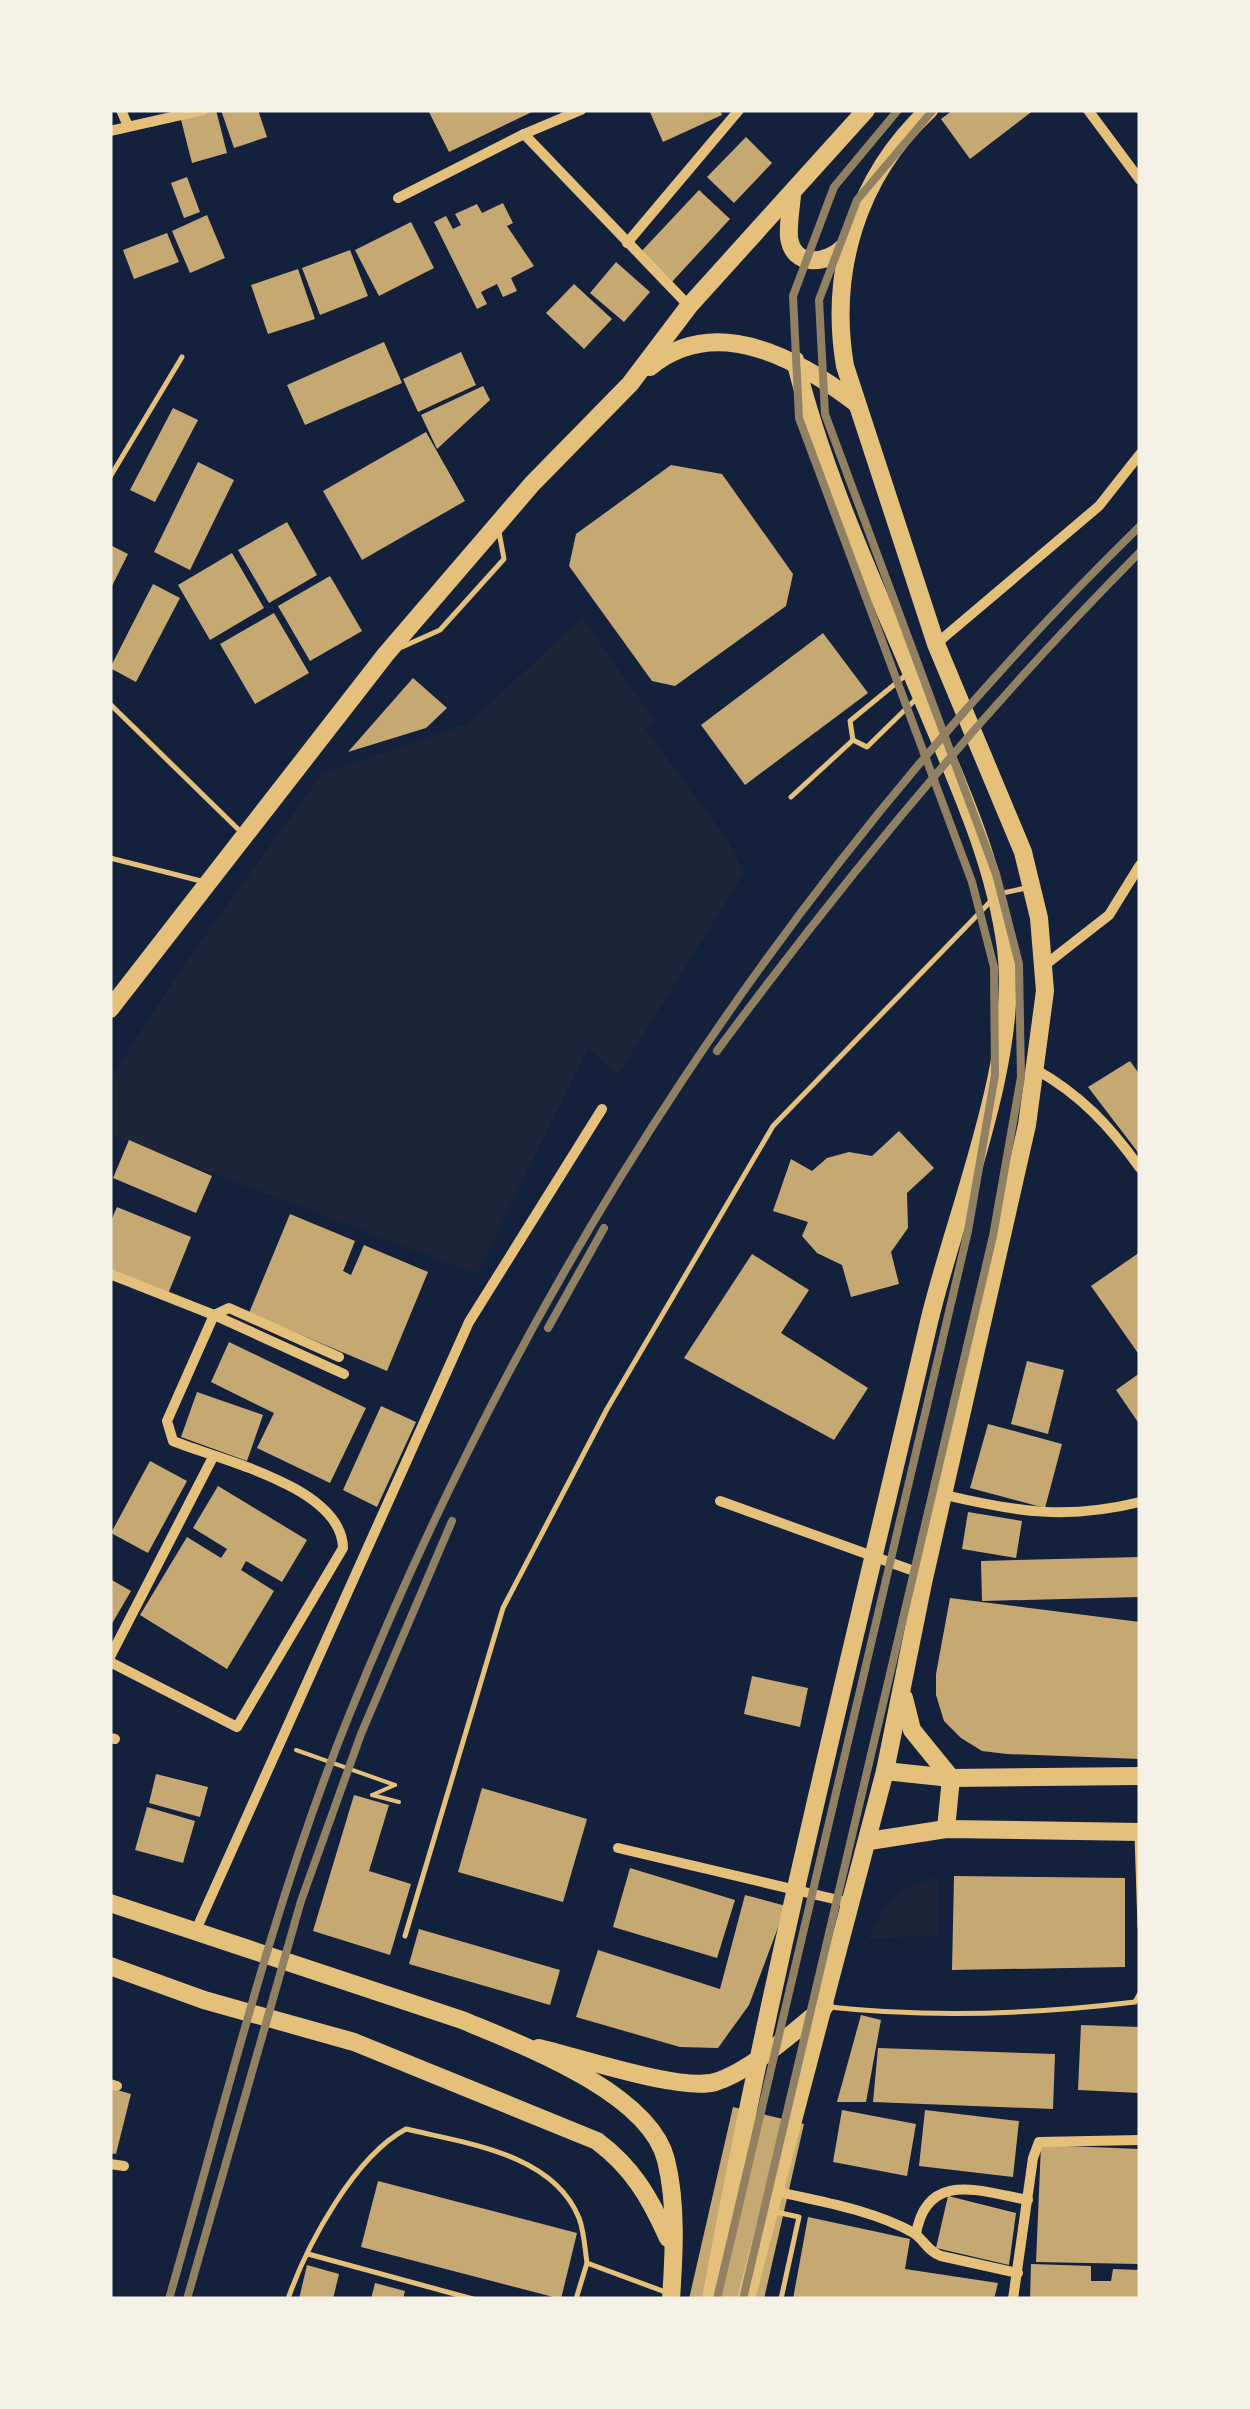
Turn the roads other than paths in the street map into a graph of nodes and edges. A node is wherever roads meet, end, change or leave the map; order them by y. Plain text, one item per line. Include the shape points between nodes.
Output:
1 (121, 110) edge
2 (203, 110) edge
3 (581, 110) edge
4 (739, 110) edge
5 (866, 110) edge
6 (929, 110) edge
7 (1088, 110) edge
8 (128, 126) junction
9 (110, 131) edge
10 (524, 134) junction
11 (1140, 180) edge
12 (792, 195) junction
13 (398, 198) dead end
14 (627, 243) junction
15 (846, 246) junction
16 (688, 306) junction
17 (182, 357) dead end
18 (794, 360) junction
19 (630, 384) junction
20 (858, 405) junction
21 (1140, 454) edge
22 (110, 477) edge
23 (498, 524) junction
24 (936, 644) junction
25 (386, 654) junction
26 (911, 671) junction
27 (921, 697) junction
28 (110, 704) edge
29 (853, 740) junction
30 (791, 797) dead end
31 (246, 837) junction
32 (110, 858) edge
33 (1140, 865) edge
34 (209, 883) junction
35 (1032, 887) junction
36 (996, 894) junction
37 (1045, 965) junction
38 (110, 1010) edge
39 (1034, 1068) junction
40 (602, 1109) dead end
41 (1140, 1168) edge
42 (110, 1274) edge
43 (214, 1314) junction
44 (339, 1357) dead end
45 (344, 1374) dead end
46 (214, 1457) junction
47 (945, 1495) junction
48 (720, 1500) dead end
49 (1140, 1502) edge
50 (874, 1560) junction
51 (925, 1575) junction
52 (110, 1659) edge
53 (902, 1688) junction
54 (885, 1771) junction
55 (1140, 1776) edge
56 (951, 1778) junction
57 (946, 1829) junction
58 (1138, 1832) edge
59 (869, 1841) junction
60 (618, 1848) dead end
61 (798, 1894) junction
62 (110, 1902) edge
63 (852, 1903) junction
64 (1140, 1927) edge
65 (196, 1930) junction
66 (406, 1936) dead end
67 (110, 1966) edge
68 (1140, 1993) edge
69 (825, 2006) junction
70 (514, 2042) junction
71 (762, 2053) junction
72 (1140, 2140) edge
73 (110, 2164) edge
74 (124, 2166) dead end
75 (775, 2191) junction
76 (1028, 2200) junction
77 (769, 2211) junction
78 (916, 2234) junction
79 (674, 2252) junction
80 (308, 2254) junction
81 (588, 2264) junction
82 (1018, 2273) junction
83 (671, 2296) edge
84 (288, 2299) edge
85 (473, 2299) edge
86 (576, 2299) edge
87 (711, 2299) edge
88 (746, 2299) edge
89 (781, 2299) edge
90 (1014, 2299) edge

1 - 8 street
2 - 8 street
3 - 10 street
4 - 14 street
5 - 12 main road
6 - 15 main road via 894,144
7 - 11 street
8 - 9 street
10 - 13 street
10 - 14 street
12 - 15 main road via 789,240 799,256 816,263
12 - 16 main road
14 - 16 street
15 - 20 main road via 838,326
16 - 19 main road
17 - 22 lane
18 - 19 main road via 744,344 701,344 662,358
18 - 20 main road
18 - 26 main road via 820,454
19 - 23 main road
20 - 24 main road
21 - 24 street via 1099,506
23 - 25 main road
23 - 25 lane via 504,558 440,630
24 - 35 main road via 1001,790
25 - 31 main road
26 - 27 main road
26 - 29 lane via 850,721
27 - 29 lane via 867,747
27 - 36 main road via 976,825
28 - 31 lane
29 - 30 lane
31 - 34 main road
32 - 34 lane
33 - 37 street via 1108,914
34 - 38 main road
35 - 36 lane
35 - 37 main road
36 - 50 main road via 1006,952 1000,1048
36 - 66 lane via 773,1126 607,1409 503,1608
37 - 39 main road
39 - 41 street via 1104,1118
39 - 47 main road
40 - 65 street via 469,1322
42 - 43 street
43 - 44 street via 230,1308
43 - 45 street
43 - 46 street via 167,1427 174,1441
46 - 52 street
46 - 52 street via 320,1504 342,1540 337,1564 237,1727
47 - 49 street via 1028,1514
47 - 51 main road
48 - 50 street
50 - 51 street
50 - 61 main road
51 - 53 main road
53 - 54 main road
53 - 56 main road via 912,1730
54 - 56 main road
54 - 59 main road
55 - 56 main road
56 - 57 main road
57 - 58 main road
57 - 59 main road
58 - 64 lane
59 - 63 main road
60 - 61 street
61 - 63 street
61 - 71 main road
62 - 65 main road
63 - 69 main road
65 - 70 main road
67 - 79 main road via 354,2042 597,2141 624,2161 648,2194
68 - 69 lane via 1136,2002 1010,2010 899,2014
69 - 71 main road
69 - 75 main road
70 - 71 main road via 686,2085 716,2082
70 - 79 main road via 624,2101 648,2128 666,2159
71 - 87 main road
72 - 76 street via 1044,2140 1033,2158
73 - 74 street
75 - 77 main road
75 - 78 street via 868,2214
76 - 78 street via 963,2188 944,2191 926,2204
76 - 82 street
77 - 88 main road
77 - 89 lane via 798,2217
78 - 82 street via 931,2253
79 - 83 main road
80 - 81 lane via 354,2175 383,2141 406,2129 496,2151 553,2180 579,2217
80 - 84 lane
80 - 85 lane
81 - 83 lane
81 - 86 lane
82 - 90 street

